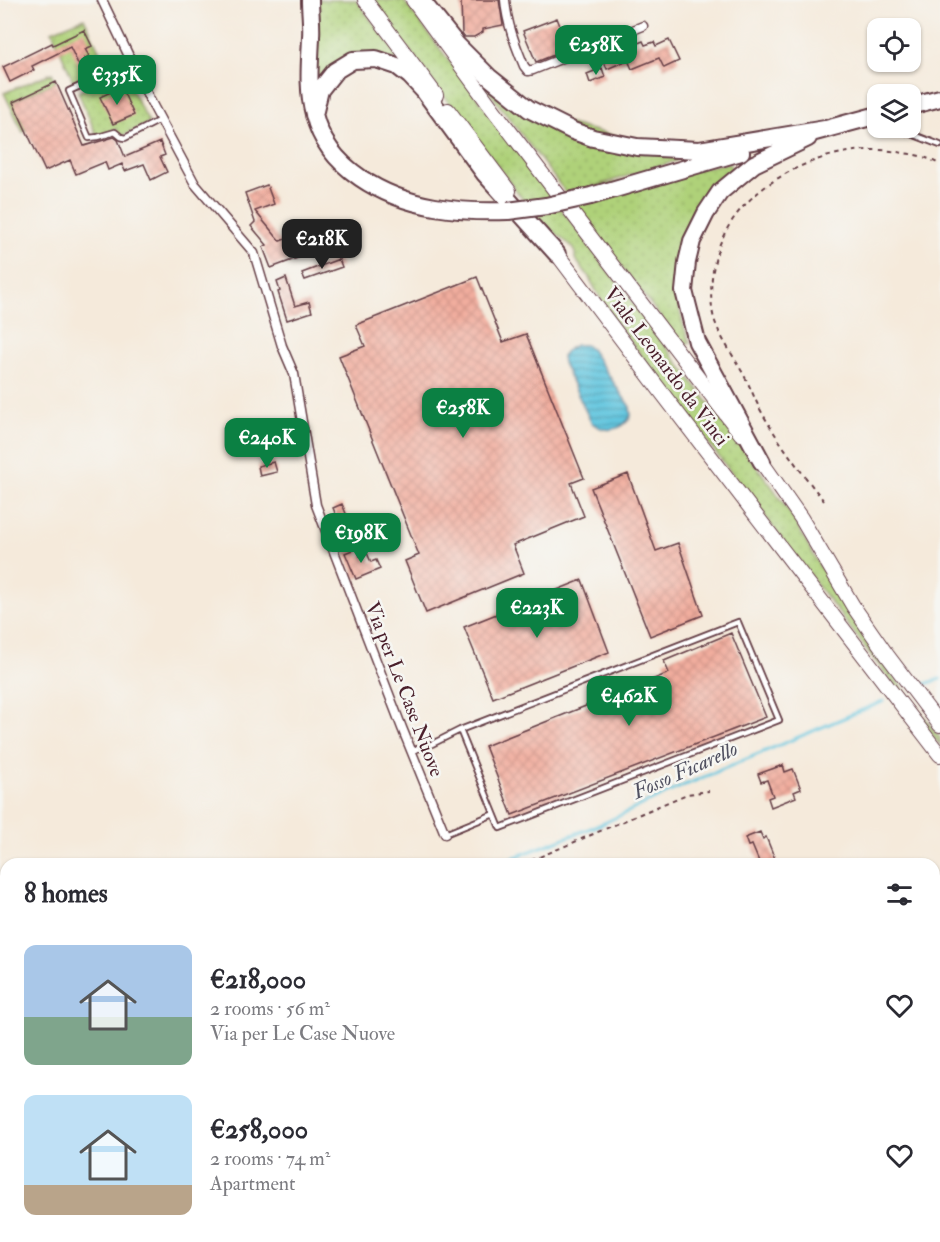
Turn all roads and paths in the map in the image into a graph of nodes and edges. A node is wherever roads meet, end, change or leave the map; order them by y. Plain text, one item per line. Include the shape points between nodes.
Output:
1 (102, 0) edge
2 (310, 0) edge
3 (365, 0) edge
4 (413, 0) edge
5 (421, 0) edge
6 (505, 0) edge
7 (643, 26) dead end
8 (132, 63) junction
9 (940, 98) edge
10 (921, 103) edge
11 (314, 115) junction
12 (867, 119) edge
13 (160, 120) junction
14 (825, 129) junction
15 (921, 137) edge
16 (940, 145) edge
17 (940, 165) edge
18 (557, 254) junction
19 (762, 462) junction
20 (824, 501) dead end
21 (940, 725) edge
22 (460, 730) junction
23 (411, 751) junction
24 (940, 755) edge
25 (709, 791) dead end
26 (494, 814) junction
27 (445, 834) joint
28 (537, 858) edge

1 - 8 street, Via per Le Case Nuove
2 - 11 highway via 309,79
3 - 18 main road, Viale Leonardo da Vinci
4 - 19 main road, Viale Leonardo da Vinci
5 - 14 highway via 489,77 529,109 593,138 637,147 699,150
6 - 7 street via 510,30 528,71
8 - 13 street, Via per Le Case Nuove
8 - 13 lane via 69,91 89,138 115,132 125,138
9 - 10 highway
11 - 14 highway, bridge via 331,151 364,180 408,200 469,211 508,211 591,196
11 - 18 highway via 320,90 334,71 353,60 376,59 398,66 424,92 486,174
12 - 14 highway
13 - 23 street, Via per Le Case Nuove via 195,184 254,253 294,374 316,505
14 - 19 highway via 754,164 720,192 692,241 687,262 684,291 697,342
15 - 16 lane
17 - 20 path via 920,156 884,149 827,156 786,174 759,192 737,214 720,243 711,289 718,329 768,423
18 - 24 main road, Viale Leonardo da Vinci
19 - 21 main road, Viale Leonardo da Vinci via 801,518 864,624
22 - 23 lane
22 - 26 lane
22 - 26 lane via 738,622 779,720 500,828
23 - 27 street, Via per Le Case Nuove
25 - 28 path via 687,794
26 - 27 lane

